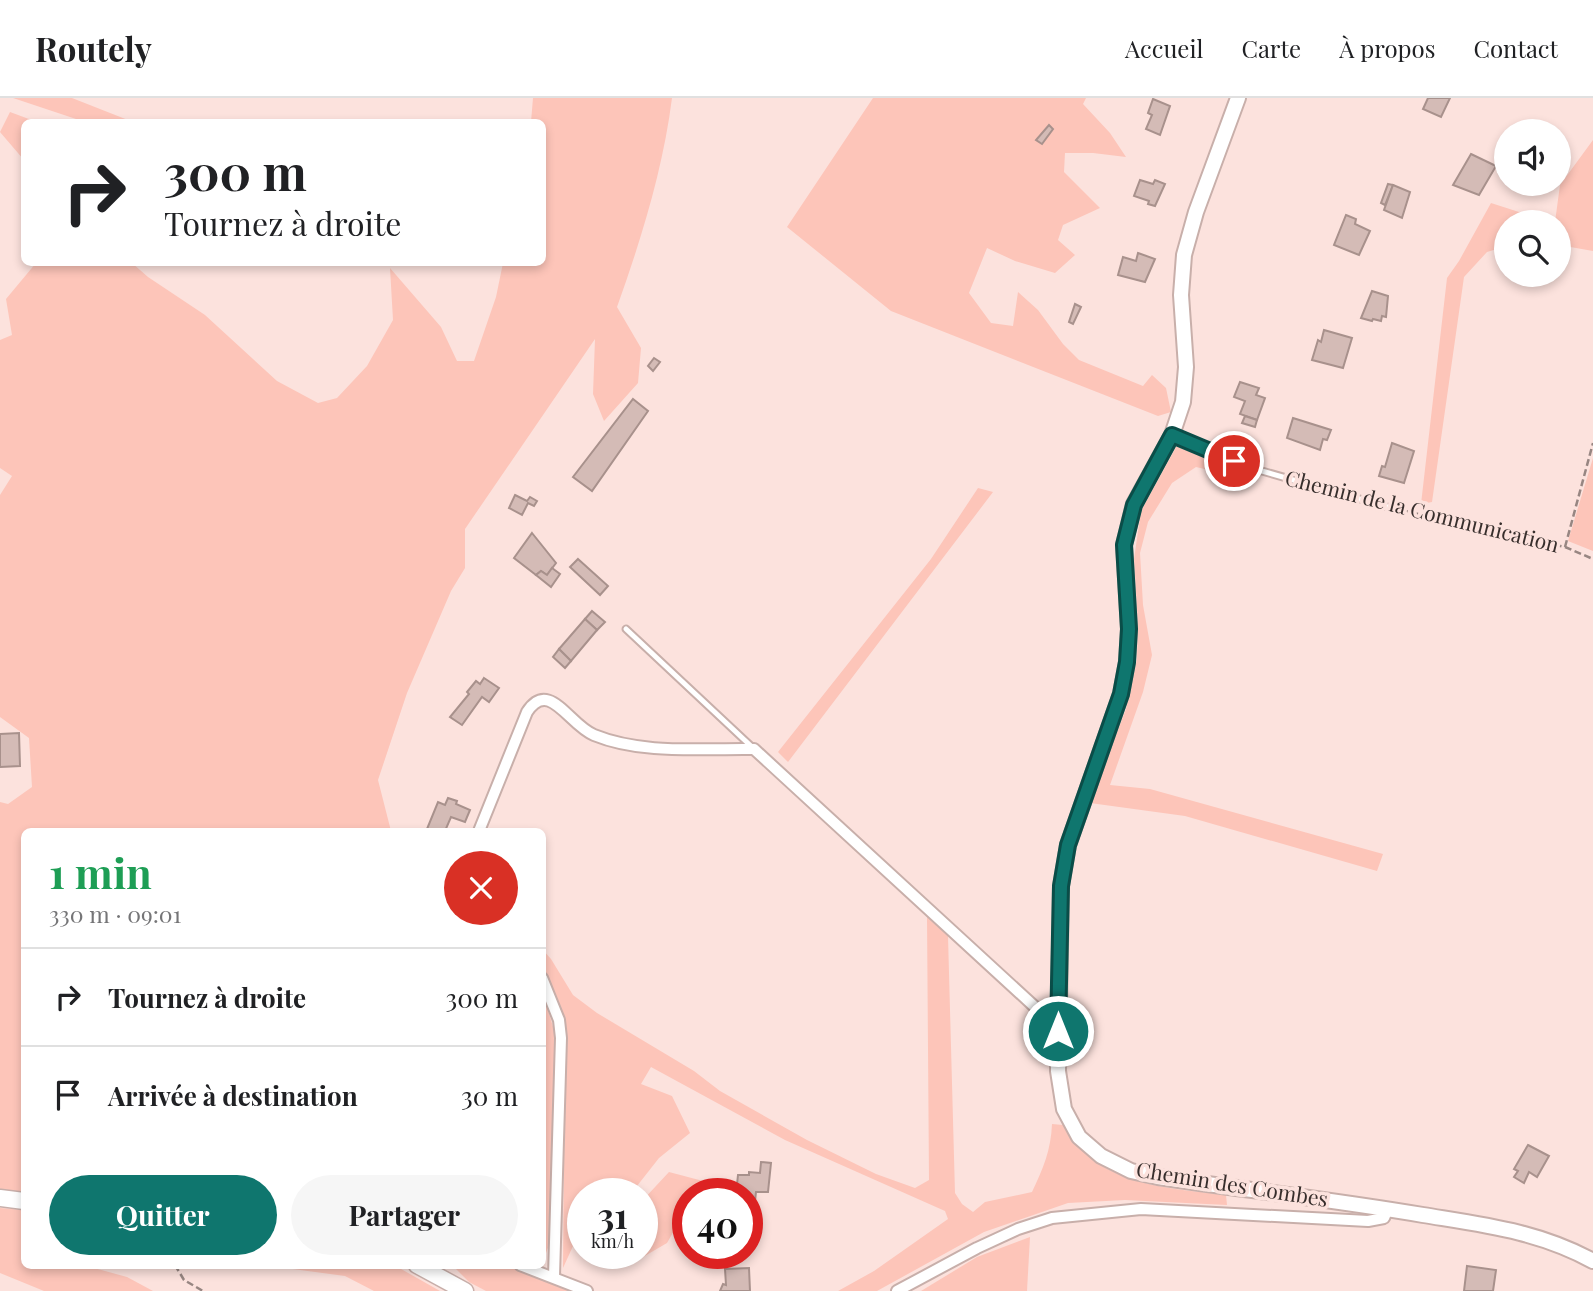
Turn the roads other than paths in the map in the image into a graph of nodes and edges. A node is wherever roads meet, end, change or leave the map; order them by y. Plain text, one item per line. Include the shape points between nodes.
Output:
1 (1238, 98) edge
2 (1172, 435) junction
3 (1391, 508) road end
4 (626, 629) dead end
5 (754, 749) junction
6 (480, 828) edge
7 (546, 988) edge
8 (1058, 1012) junction
9 (0, 1198) edge
10 (21, 1201) edge
11 (1388, 1209) junction
12 (1587, 1258) edge
13 (424, 1269) edge
14 (532, 1269) edge
15 (554, 1276) junction
16 (465, 1291) edge
17 (587, 1291) edge
18 (897, 1291) edge

1 - 2 street, Chemin des Combes via 1184,255 1181,295 1186,386
2 - 3 lane, Chemin de la Communication via 1255,469
2 - 8 street, Chemin des Combes via 1134,505 1124,545 1127,662 1121,694 1068,845 1061,886
4 - 5 lane
5 - 6 street via 618,743 578,727 555,704 540,698 527,712
5 - 8 street via 1035,1007
7 - 15 street via 561,1038
8 - 11 street, Chemin des Combes via 1058,1071 1064,1109 1079,1137 1101,1156 1131,1171 1158,1177
9 - 10 main road
11 - 12 street, Chemin des Combes via 1533,1235
11 - 18 street via 1384,1218 1368,1221 1141,1209 1052,1218 977,1248
13 - 16 main road
14 - 15 street
15 - 17 street

